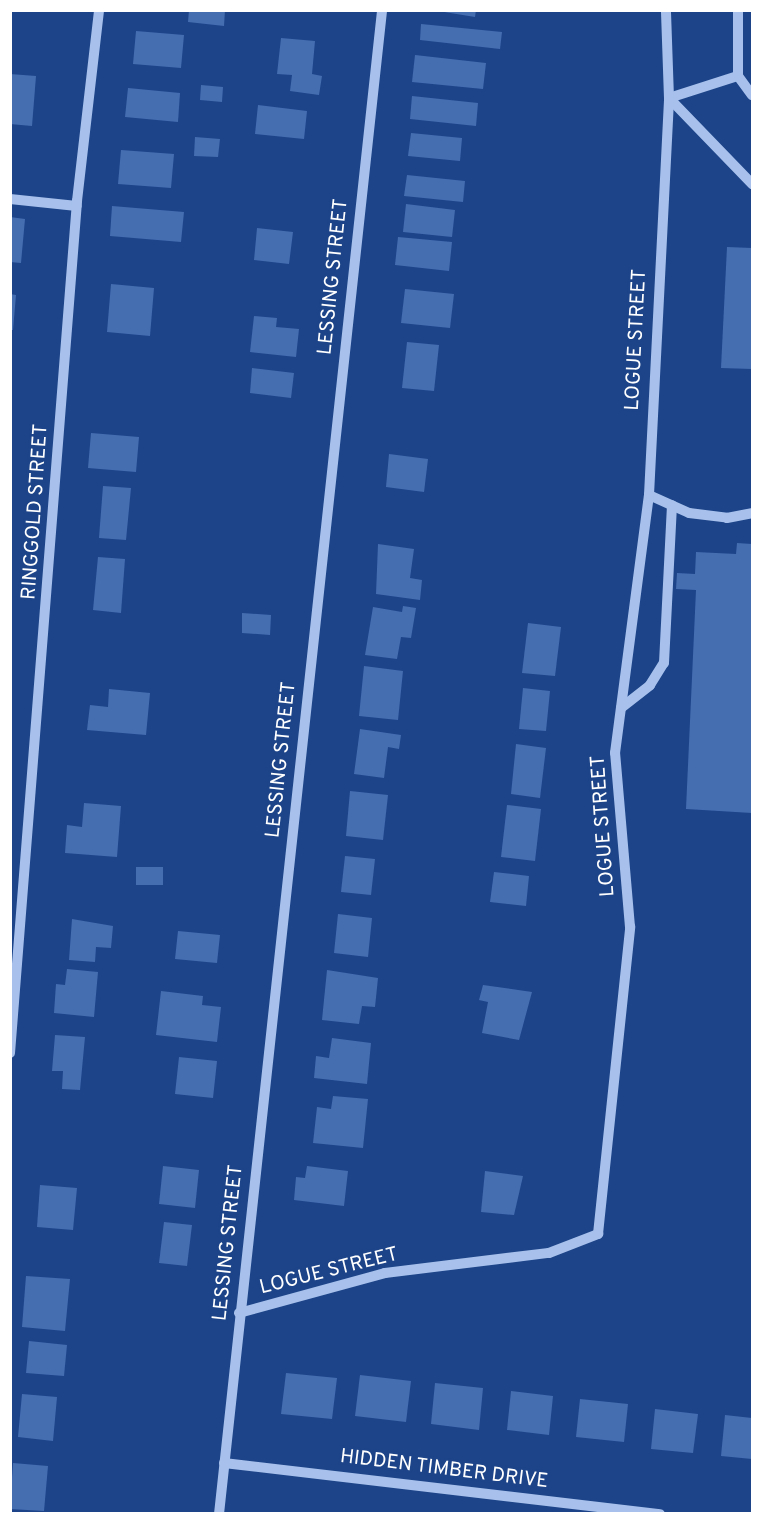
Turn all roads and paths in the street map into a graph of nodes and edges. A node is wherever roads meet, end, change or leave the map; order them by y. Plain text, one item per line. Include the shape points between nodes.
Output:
1 (99, 10) edge
2 (382, 10) edge
3 (666, 10) edge
4 (738, 10) edge
5 (738, 76) junction
6 (753, 95) edge
7 (669, 98) junction
8 (753, 184) edge
9 (10, 199) edge
10 (77, 206) junction
11 (649, 495) junction
12 (672, 505) junction
13 (753, 513) edge
14 (621, 708) junction
15 (10, 1053) edge
16 (239, 1313) junction
17 (224, 1463) junction
18 (219, 1514) edge
19 (660, 1514) edge

1 - 10 street, RINGGOLD STREET
2 - 16 street, LESSING STREET
3 - 7 street, LOGUE STREET
4 - 5 street
5 - 6 street
5 - 7 street
7 - 8 street
7 - 11 street, LOGUE STREET
9 - 10 street
10 - 15 street, RINGGOLD STREET
11 - 12 street
11 - 14 street, LOGUE STREET
12 - 13 street via 728,518
12 - 14 street via 664,663 650,685
14 - 16 street, LOGUE STREET via 615,753 630,927 598,1234 549,1253 385,1273
16 - 17 street, LESSING STREET
17 - 18 street, LESSING STREET
17 - 19 street, HIDDEN TIMBER DRIVE

